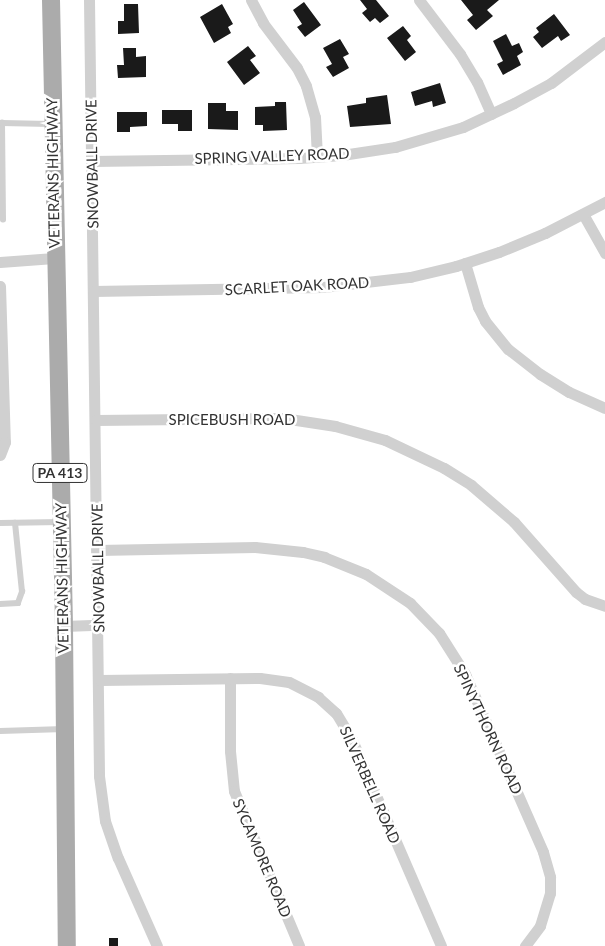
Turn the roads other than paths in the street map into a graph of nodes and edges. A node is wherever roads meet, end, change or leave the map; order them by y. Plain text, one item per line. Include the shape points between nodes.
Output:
1 (51, 0) edge
2 (89, 0) edge
3 (251, 0) edge
4 (419, 0) edge
5 (605, 42) edge
6 (491, 114) junction
7 (52, 124) junction
8 (317, 157) junction
9 (92, 161) junction
10 (1, 189) edge
11 (605, 202) edge
12 (583, 214) junction
13 (3, 220) dead end
14 (605, 252) edge
15 (54, 258) junction
16 (0, 262) edge
17 (465, 263) junction
18 (0, 286) edge
19 (93, 291) junction
20 (605, 408) edge
21 (96, 420) junction
22 (0, 455) edge
23 (61, 522) junction
24 (0, 523) edge
25 (15, 523) junction
26 (98, 550) junction
27 (0, 604) edge
28 (605, 606) edge
29 (98, 625) junction
30 (64, 626) junction
31 (230, 678) junction
32 (100, 680) junction
33 (64, 729) junction
34 (0, 731) edge
35 (67, 946) edge
36 (157, 946) edge
37 (299, 946) edge
38 (441, 946) edge
39 (525, 946) edge

1 - 7 main road, VETERANS HIGHWAY / PA 413
2 - 9 street, SNOWBALL DRIVE
3 - 8 street via 306,86 315,117
4 - 6 street via 478,82
5 - 6 street, SPRING VALLEY ROAD via 551,83
6 - 8 street, SPRING VALLEY ROAD via 463,127 395,147
7 - 10 lane via 2,123
7 - 15 main road, VETERANS HIGHWAY / PA 413
8 - 9 street, SPRING VALLEY ROAD
9 - 19 street, SNOWBALL DRIVE
10 - 13 lane
11 - 12 street, SCARLET OAK ROAD
12 - 14 street
12 - 17 street, SCARLET OAK ROAD via 545,233
15 - 16 street
15 - 23 main road, VETERANS HIGHWAY / PA 413
17 - 19 street, SCARLET OAK ROAD via 383,281 323,287
17 - 20 street via 478,307 508,349 562,387
18 - 22 street via 5,442
19 - 21 street, SNOWBALL DRIVE
21 - 26 street, SNOWBALL DRIVE
21 - 28 street, SPICEBUSH ROAD via 283,418 335,426 385,440 444,468 471,486 514,522 576,592
23 - 25 lane
23 - 30 main road, VETERANS HIGHWAY / PA 413
24 - 25 lane
25 - 27 lane via 22,592 18,603
26 - 29 street, SNOWBALL DRIVE
26 - 39 street, SPINYTHORN ROAD via 255,548 303,552 366,574 416,609 439,633 465,674 543,852 550,877 550,893 540,926
29 - 30 street
29 - 32 street, SNOWBALL DRIVE
30 - 33 main road, VETERANS HIGHWAY / PA 413
31 - 32 street, SILVERBELL ROAD
31 - 37 street, SYCAMORE ROAD via 230,751 234,791
31 - 38 street, SILVERBELL ROAD via 289,682 318,697 336,713 352,740
32 - 36 street, SNOWBALL DRIVE via 99,776 102,807 118,858
33 - 34 lane
33 - 35 main road, VETERANS HIGHWAY / PA 413

